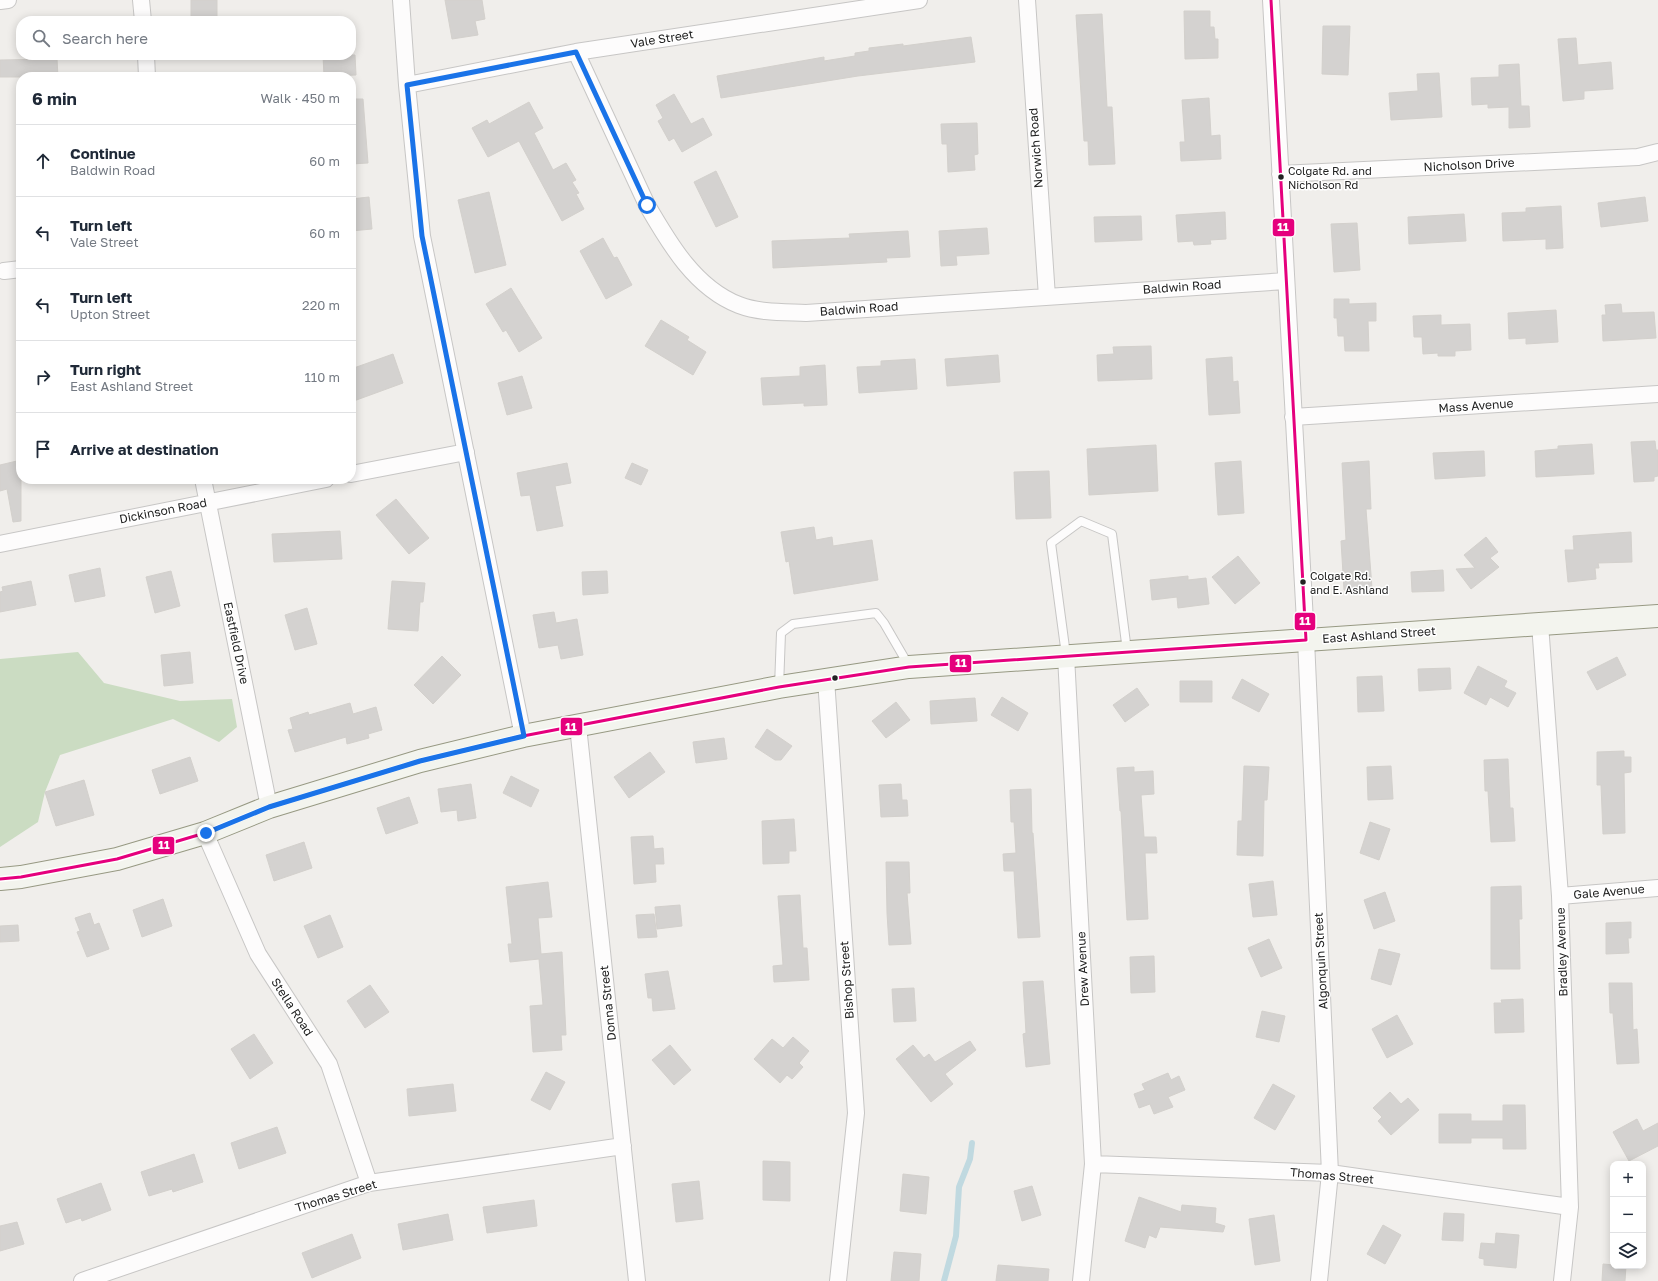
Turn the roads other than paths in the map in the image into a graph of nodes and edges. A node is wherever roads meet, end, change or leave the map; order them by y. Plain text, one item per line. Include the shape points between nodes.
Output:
1 (8, 0) edge
2 (141, 0) edge
3 (401, 0) edge
4 (919, 0) edge
5 (1026, 0) edge
6 (1271, 0) edge
7 (0, 2) edge
8 (143, 16) edge
9 (576, 52) junction
10 (146, 60) edge
11 (147, 72) edge
12 (407, 85) junction
13 (1658, 152) edge
14 (1280, 174) junction
15 (16, 270) edge
16 (4, 271) dead end
17 (1286, 280) junction
18 (1047, 297) junction
19 (1658, 394) edge
20 (1293, 418) junction
21 (466, 452) junction
22 (356, 473) edge
23 (204, 484) edge
24 (300, 484) edge
25 (207, 502) junction
26 (0, 544) edge
27 (1658, 616) edge
28 (1540, 624) junction
29 (1306, 640) junction
30 (1127, 652) junction
31 (1066, 656) junction
32 (909, 667) junction
33 (826, 679) junction
34 (779, 687) junction
35 (578, 726) junction
36 (524, 736) junction
37 (269, 807) junction
38 (206, 833) junction
39 (0, 879) edge
40 (1658, 888) edge
41 (1560, 896) junction
42 (623, 1146) junction
43 (1093, 1164) junction
44 (1330, 1173) junction
45 (369, 1183) junction
46 (1570, 1207) junction
47 (82, 1281) edge
48 (637, 1281) edge
49 (838, 1281) edge
50 (1081, 1281) edge
51 (1319, 1281) edge
52 (1562, 1281) edge

1 - 7 street
2 - 8 street
3 - 12 street
4 - 9 street, Vale Street
5 - 18 street, Norwich Road
6 - 14 street, Algonquin Street
9 - 12 street, Vale Street
9 - 18 street, Baldwin Road via 660,228 698,277 738,304 759,310 806,313
10 - 11 street
12 - 21 street via 422,236
13 - 14 street, Nicholson Drive via 1638,157
14 - 17 street, Algonquin Street
15 - 16 street
17 - 18 street, Baldwin Road
17 - 20 street, Algonquin Street
19 - 20 street, Mass Avenue
20 - 29 street, Algonquin Street
21 - 22 street
21 - 36 street
23 - 25 street, Eastfield Drive
24 - 25 street, Dickinson Road
25 - 26 street, Dickinson Road
25 - 37 street, Eastfield Drive
27 - 28 main road, East Ashland Street
28 - 29 main road, East Ashland Street
28 - 41 street, Bradley Avenue
29 - 30 main road, East Ashland Street
29 - 44 street, Algonquin Street
30 - 31 main road, East Ashland Street
30 - 31 lane via 1112,534 1081,521 1051,543
31 - 32 main road, East Ashland Street
31 - 43 street, Drew Avenue
32 - 33 main road, East Ashland Street
32 - 34 lane via 876,613 793,624 781,634
33 - 34 main road, East Ashland Street
33 - 49 street, Bishop Street via 856,1113
34 - 35 main road, East Ashland Street
35 - 36 main road, East Ashland Street
35 - 42 street, Donna Street
36 - 37 main road, East Ashland Street via 420,761
37 - 38 main road, East Ashland Street
38 - 39 main road, East Ashland Street via 117,859
38 - 45 street, Stella Road via 258,954 329,1064
40 - 41 street, Gale Avenue
41 - 46 street, Bradley Avenue
42 - 45 street, Thomas Street
42 - 48 street, Donna Street
43 - 44 street, Thomas Street
43 - 50 street, Drew Avenue
44 - 46 street, Thomas Street
44 - 51 street, Algonquin Street
45 - 47 street, Thomas Street
46 - 52 street, Bradley Avenue

